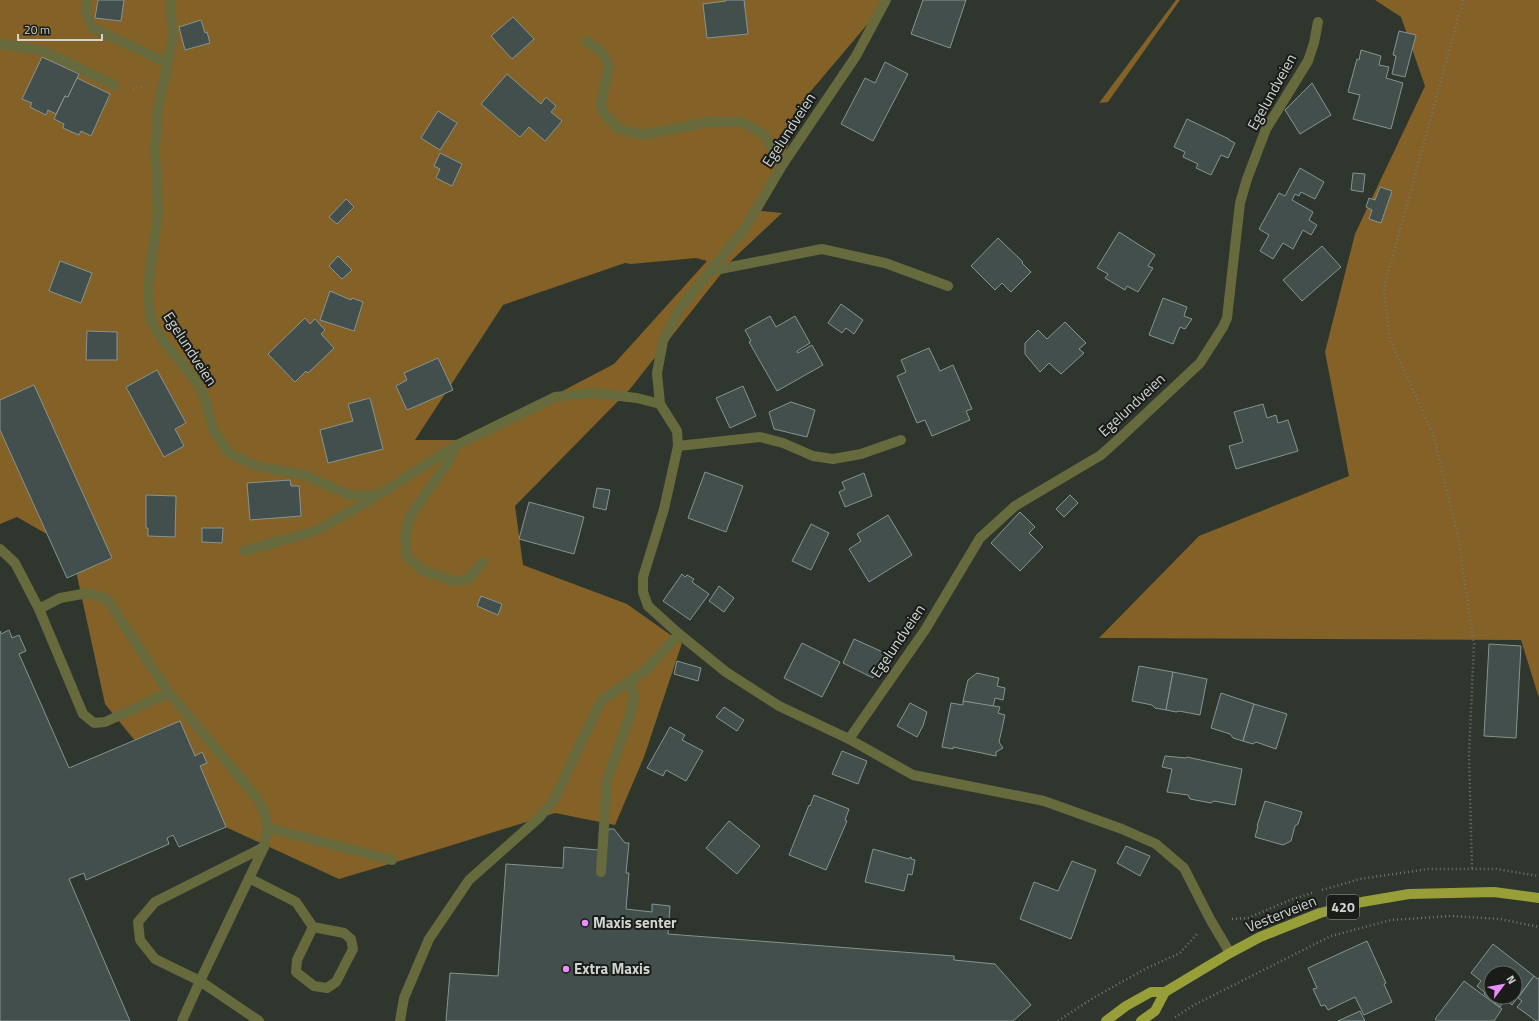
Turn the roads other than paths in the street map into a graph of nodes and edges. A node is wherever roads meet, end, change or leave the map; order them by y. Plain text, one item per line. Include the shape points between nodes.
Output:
1 (87, 0) edge
2 (170, 0) edge
3 (886, 0) edge
4 (1318, 22) dead end
5 (586, 42) dead end
6 (0, 45) edge
7 (167, 63) junction
8 (114, 85) road end
9 (783, 164) junction
10 (710, 271) junction
11 (948, 286) dead end
12 (660, 404) junction
13 (901, 440) dead end
14 (455, 446) junction
15 (678, 446) junction
16 (382, 493) junction
17 (0, 549) edge
18 (244, 551) dead end
19 (483, 562) dead end
20 (39, 609) junction
21 (679, 634) junction
22 (630, 681) junction
23 (169, 693) junction
24 (849, 740) junction
25 (268, 828) junction
26 (264, 847) junction
27 (392, 860) dead end
28 (602, 872) dead end
29 (249, 878) junction
30 (1539, 898) edge
31 (313, 927) junction
32 (1230, 953) junction
33 (200, 981) junction
34 (1165, 992) junction
35 (182, 1021) edge
36 (259, 1021) edge
37 (400, 1021) edge
38 (1106, 1021) edge
39 (1140, 1021) edge

1 - 7 street via 87,15 93,28
2 - 7 street, Egelundveien via 173,39
3 - 9 street, Egelundveien via 856,56
4 - 24 street, Egelundveien via 1308,61 1266,129 1247,179 1240,203 1227,318 1200,363 1101,455 1015,506 980,538 925,630
5 - 9 street via 602,52 608,66 601,103 603,113 620,129 643,135 708,122 742,122 764,135
6 - 8 street via 44,51
7 - 16 street, Egelundveien via 158,107 155,149 158,212 148,288 153,325 196,381 205,399 213,430 230,454 256,466 304,474 350,495 371,496
9 - 10 street, Egelundveien via 745,228
10 - 11 street via 822,249 885,263
10 - 12 street, Egelundveien via 680,308 663,341 657,373
12 - 14 street via 637,398 594,393 555,397
12 - 15 street, Egelundveien via 677,432
13 - 15 street via 861,454 833,459 813,456 783,443 760,437
14 - 16 street
14 - 19 street via 450,459 409,518 405,538 407,556 422,570 453,581 467,580
15 - 21 street, Egelundveien via 664,509 643,578 643,592 648,606
16 - 18 street via 316,530
17 - 20 street via 16,563
20 - 23 street via 60,598 88,593 107,599
20 - 23 street via 83,714 94,723 106,722
21 - 22 street via 646,670
21 - 24 street, Egelundveien via 726,672 779,706
22 - 28 street via 634,696 632,709 608,780
22 - 37 street via 605,698 598,707 555,798 540,817 469,880 429,938 404,998
23 - 25 street via 253,793 264,811
24 - 32 street, Egelundveien via 913,775 1044,801 1156,844 1184,868
25 - 26 street
25 - 27 street
26 - 29 street
26 - 33 street via 155,902 138,922 140,940 155,959
29 - 31 street via 296,902
29 - 33 street
30 - 32 main road, Vesterveien / 420 via 1494,892 1409,894 1362,902 1320,913 1260,937
31 - 31 street via 344,932 351,939 353,949 336,982 327,988 314,986 296,972 297,960
32 - 34 main road, Vesterveien / 420
33 - 35 street
33 - 36 street
34 - 38 main road, Vesterveien / 420 via 1151,992
34 - 39 main road via 1155,1011

